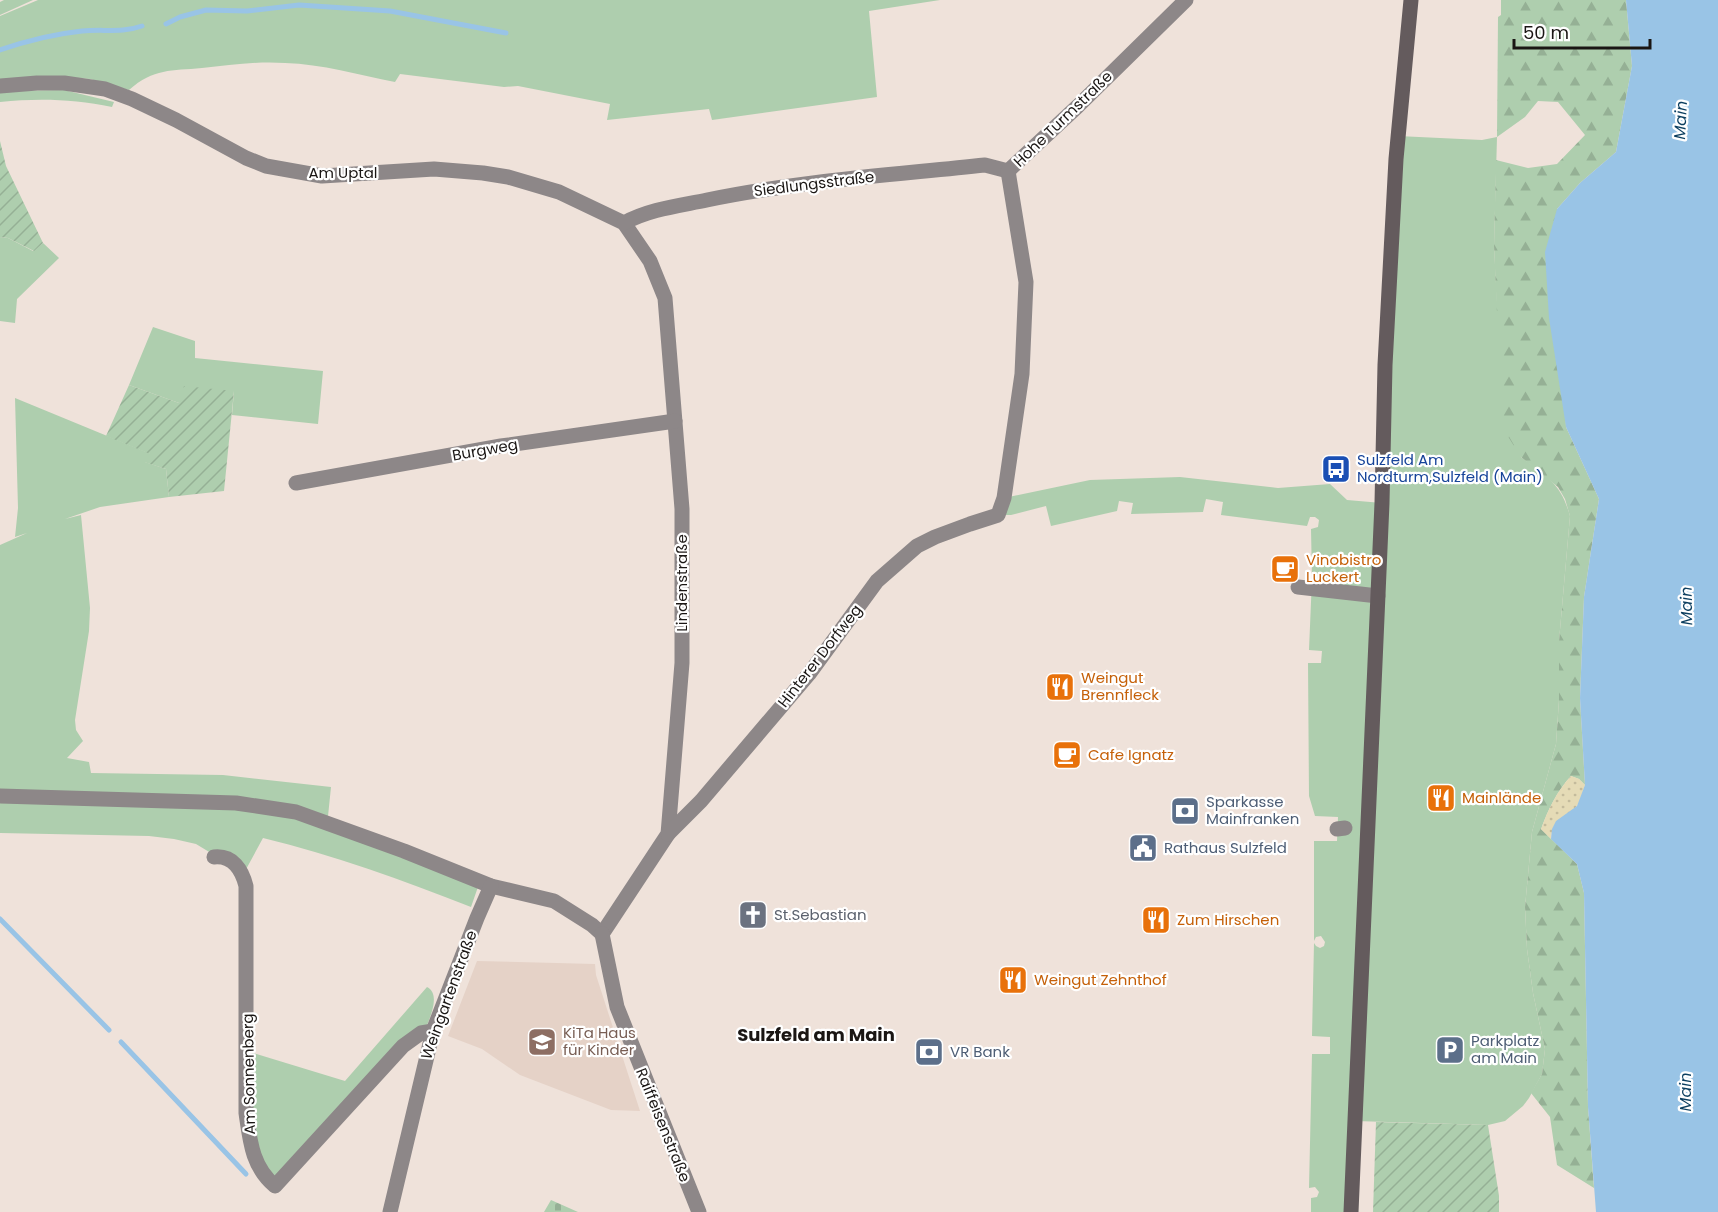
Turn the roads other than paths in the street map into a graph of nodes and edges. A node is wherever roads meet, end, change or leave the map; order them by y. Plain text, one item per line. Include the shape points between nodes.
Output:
1 (1186, 0) edge
2 (1411, 0) edge
3 (0, 86) edge
4 (1008, 171) junction
5 (624, 223) junction
6 (675, 421) junction
7 (296, 483) dead end
8 (998, 515) joint
9 (1298, 587) dead end
10 (1378, 596) junction
11 (0, 796) edge
12 (668, 834) junction
13 (214, 856) dead end
14 (491, 886) junction
15 (602, 934) junction
16 (433, 1031) junction
17 (390, 1212) edge
18 (699, 1212) edge
19 (1351, 1212) edge

1 - 4 street, Hohe Turmstraße
2 - 10 main road via 1394,192
3 - 5 street, Am Uptal via 64,83 105,89 159,111 266,166 322,176 435,169 483,173 559,192
4 - 5 street, Siedlungsstraße via 985,165 814,182 642,213
4 - 8 street, Hohe Turmstraße via 1026,282 1022,374 1004,498
5 - 6 street, Lindenstraße via 650,261 665,298
6 - 7 street, Burgweg via 501,446
6 - 12 street, Lindenstraße via 682,509 682,663
8 - 12 street, Hinterer Dorfweg via 917,546 877,580 809,674
9 - 10 street
10 - 19 main road
11 - 14 street via 236,803 296,812
12 - 15 street, Lindenstraße
13 - 16 street, Am Sonnenberg via 238,867 246,886 246,1113 251,1149 264,1178 275,1186 403,1046 421,1033
14 - 15 street via 554,902
14 - 16 street, Weingartenstraße
15 - 18 street, Raiffeisenstraße via 616,1007
16 - 17 street, Weingartenstraße

